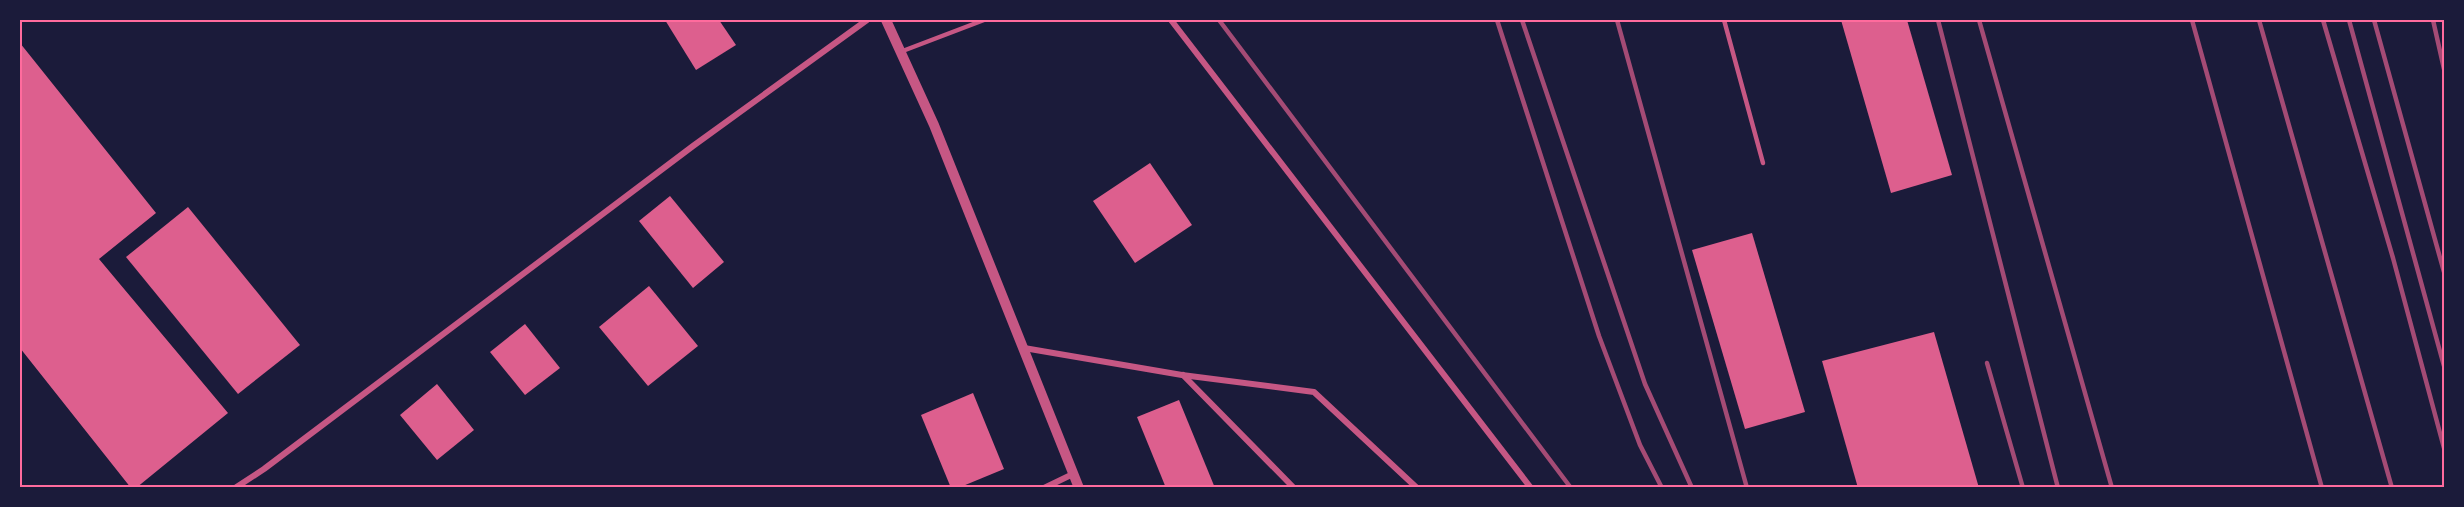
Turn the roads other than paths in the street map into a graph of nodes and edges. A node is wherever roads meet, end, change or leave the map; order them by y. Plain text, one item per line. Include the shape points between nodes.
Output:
1 (867, 20) edge
2 (886, 20) edge
3 (984, 20) edge
4 (1171, 20) edge
5 (1724, 20) edge
6 (900, 52) junction
7 (1763, 163) dead end
8 (1024, 348) junction
9 (1182, 375) junction
10 (1073, 474) junction
11 (235, 488) edge
12 (1044, 488) edge
13 (1079, 488) edge
14 (1294, 488) edge
15 (1417, 488) edge
16 (1531, 488) edge

1 - 11 street
2 - 6 street
3 - 6 lane
4 - 16 street
5 - 7 lane
6 - 8 street via 934,125
8 - 9 street
8 - 10 street
9 - 14 street
9 - 15 street via 1314,392
10 - 12 street
10 - 13 street

